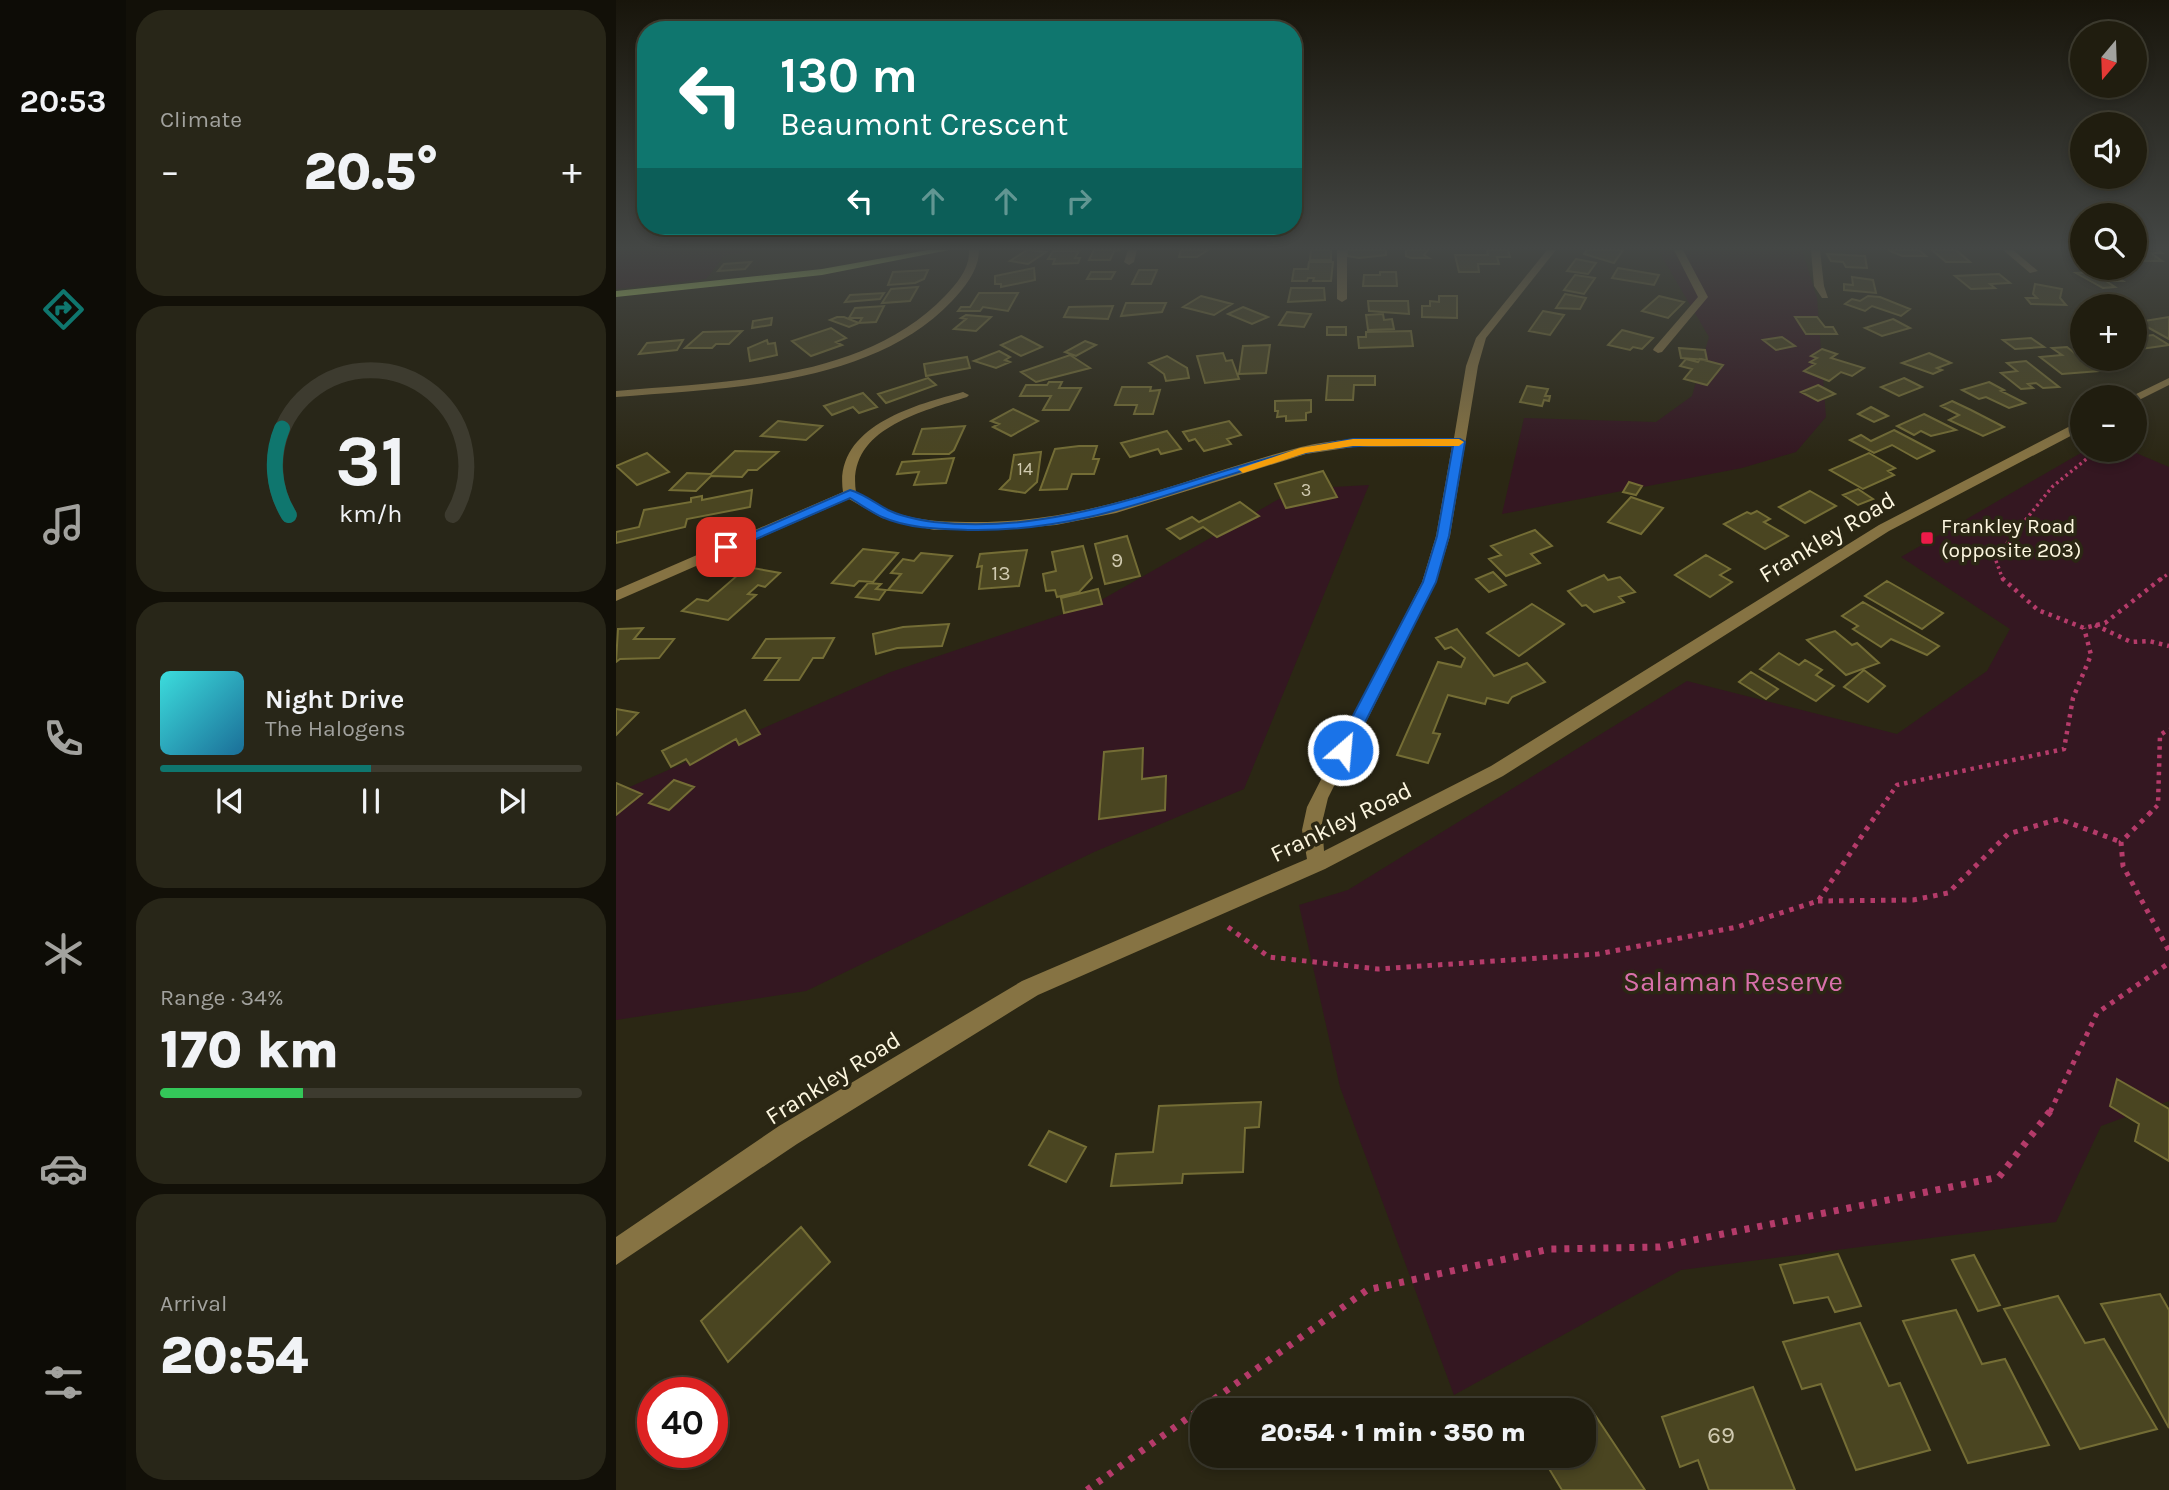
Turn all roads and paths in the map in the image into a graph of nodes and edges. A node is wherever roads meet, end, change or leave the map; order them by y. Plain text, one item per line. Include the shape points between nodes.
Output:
1 (925, 320) edge
2 (1496, 320) edge
3 (1684, 320) edge
4 (1658, 350) dead end
5 (2169, 380) edge
6 (2147, 392) edge
7 (616, 394) edge
8 (963, 395) dead end
9 (2070, 431) edge
10 (1460, 442) junction
11 (2084, 462) edge
12 (850, 494) junction
13 (2169, 573) edge
14 (616, 596) edge
15 (2095, 625) junction
16 (2084, 628) junction
17 (2169, 646) edge
18 (2169, 729) edge
19 (2121, 842) junction
20 (1318, 863) junction
21 (1818, 901) junction
22 (1207, 912) junction
23 (2169, 951) edge
24 (2169, 963) edge
25 (616, 1252) edge
26 (1087, 1490) edge

1 - 7 street via 849,358 764,380
2 - 10 street via 1481,338 1472,366
3 - 4 street
5 - 6 street
8 - 12 street via 876,431 855,452 847,473
9 - 20 street, Frankley Road via 1884,528 1497,771
10 - 12 street via 1353,443 1304,450 1111,510 998,526 934,526 887,515
10 - 20 street via 1443,536 1429,582 1311,819 1311,844
11 - 16 path via 2052,487 1995,558 2004,583 2038,610
12 - 14 street
13 - 15 path via 2105,623
15 - 16 path
15 - 17 path via 2132,642
16 - 21 path via 2091,655 2073,698 2064,749 1897,785
18 - 19 path via 2160,735 2158,805
19 - 21 path via 2059,819 2008,834 1948,893 1913,900
19 - 23 path via 2123,866
20 - 22 street, Frankley Road
21 - 22 path via 1737,927 1598,954 1378,969 1269,957
22 - 25 street, Frankley Road via 1018,995 788,1135
24 - 26 path via 2097,1013 2048,1116 1998,1177 1660,1247 1550,1249 1367,1290

